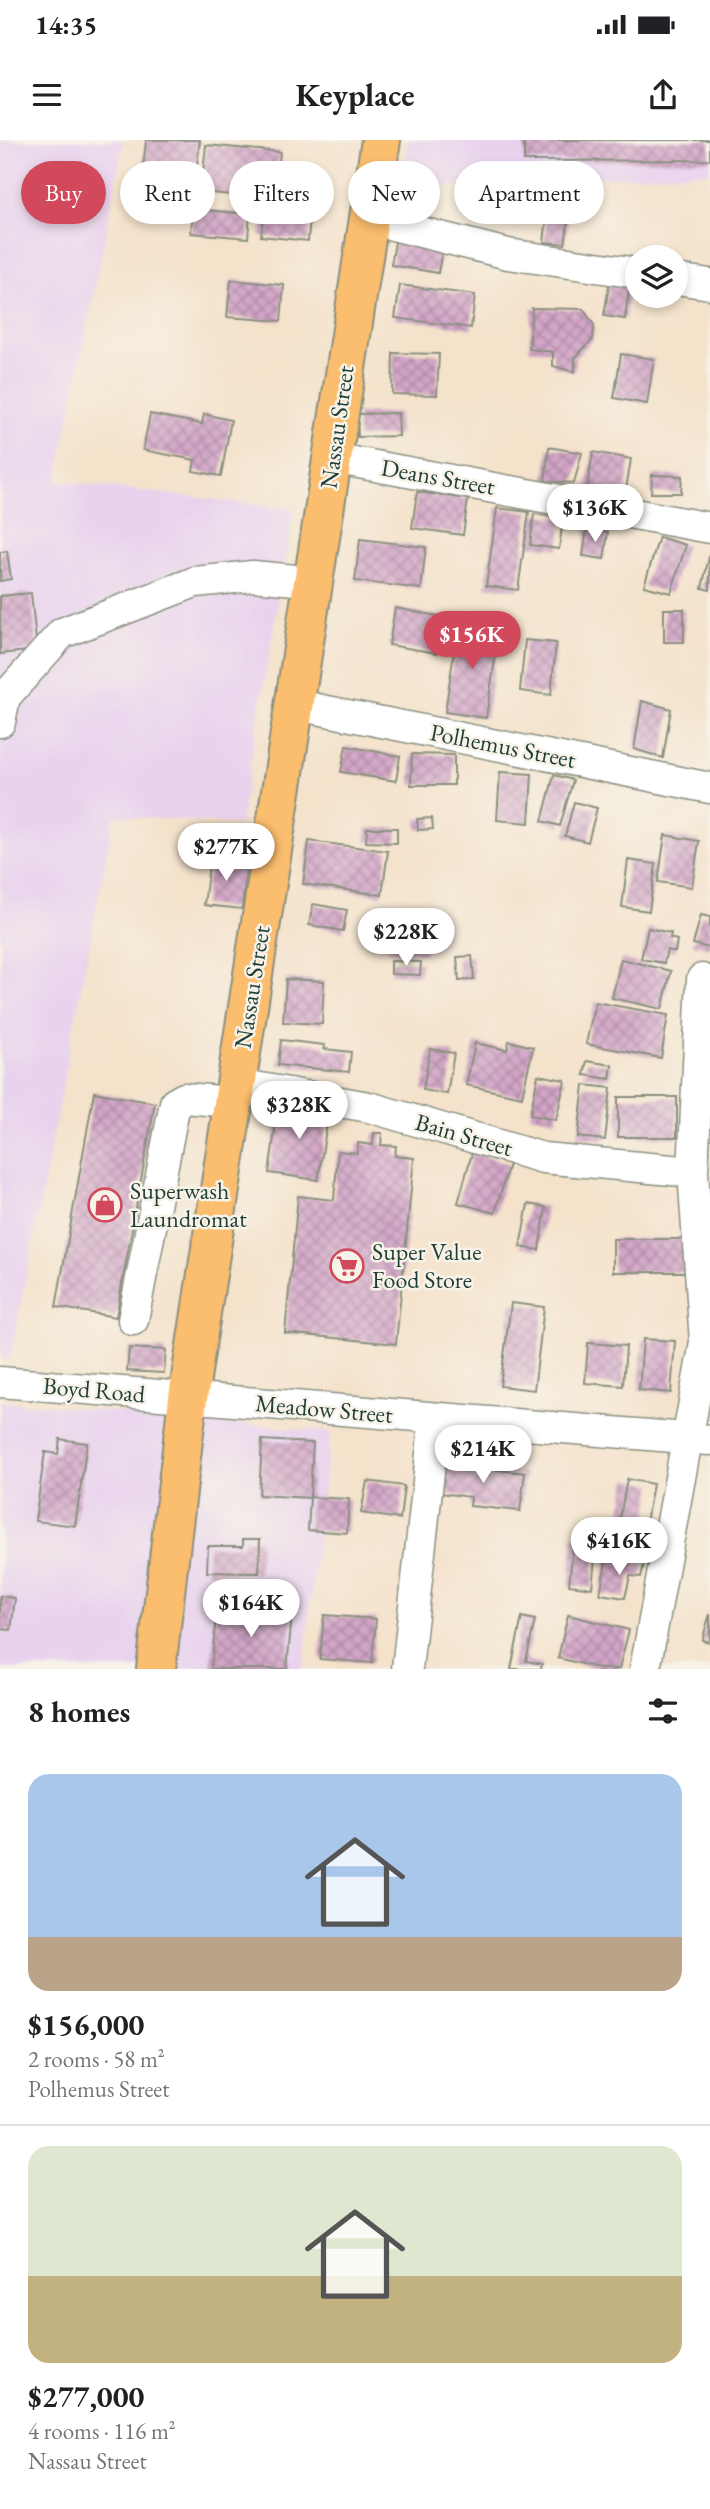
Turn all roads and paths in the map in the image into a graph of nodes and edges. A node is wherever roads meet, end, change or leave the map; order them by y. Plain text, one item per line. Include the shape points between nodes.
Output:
1 (381, 140) edge
2 (378, 161) edge
3 (368, 224) edge
4 (389, 224) edge
5 (625, 271) edge
6 (688, 281) edge
7 (710, 284) edge
8 (332, 458) junction
9 (710, 528) edge
10 (316, 582) junction
11 (296, 705) junction
12 (0, 722) edge
13 (710, 788) edge
14 (702, 979) dead end
15 (235, 1093) junction
16 (693, 1172) junction
17 (133, 1320) dead end
18 (0, 1382) edge
19 (188, 1398) junction
20 (435, 1418) junction
21 (699, 1439) edge
22 (156, 1669) edge
23 (407, 1669) edge
24 (645, 1669) edge

1 - 2 main road, Nassau Street
3 - 8 main road, Nassau Street
4 - 5 street via 508,254
6 - 7 street
8 - 9 street, Deans Street
8 - 10 main road, Nassau Street
10 - 11 main road, Nassau Street
10 - 12 street via 253,576 195,582 62,633 5,697
11 - 13 street, Polhemus Street
11 - 15 main road, Nassau Street
14 - 16 street
15 - 16 street, Bain Street via 369,1107 544,1158
15 - 17 street, Bain Street via 175,1103
15 - 19 main road, Nassau Street
16 - 21 street via 705,1342
18 - 19 street, Boyd Road
19 - 20 street, Meadow Street
19 - 22 main road, Nassau Street
20 - 21 street, Meadow Street
20 - 23 street
21 - 24 street

